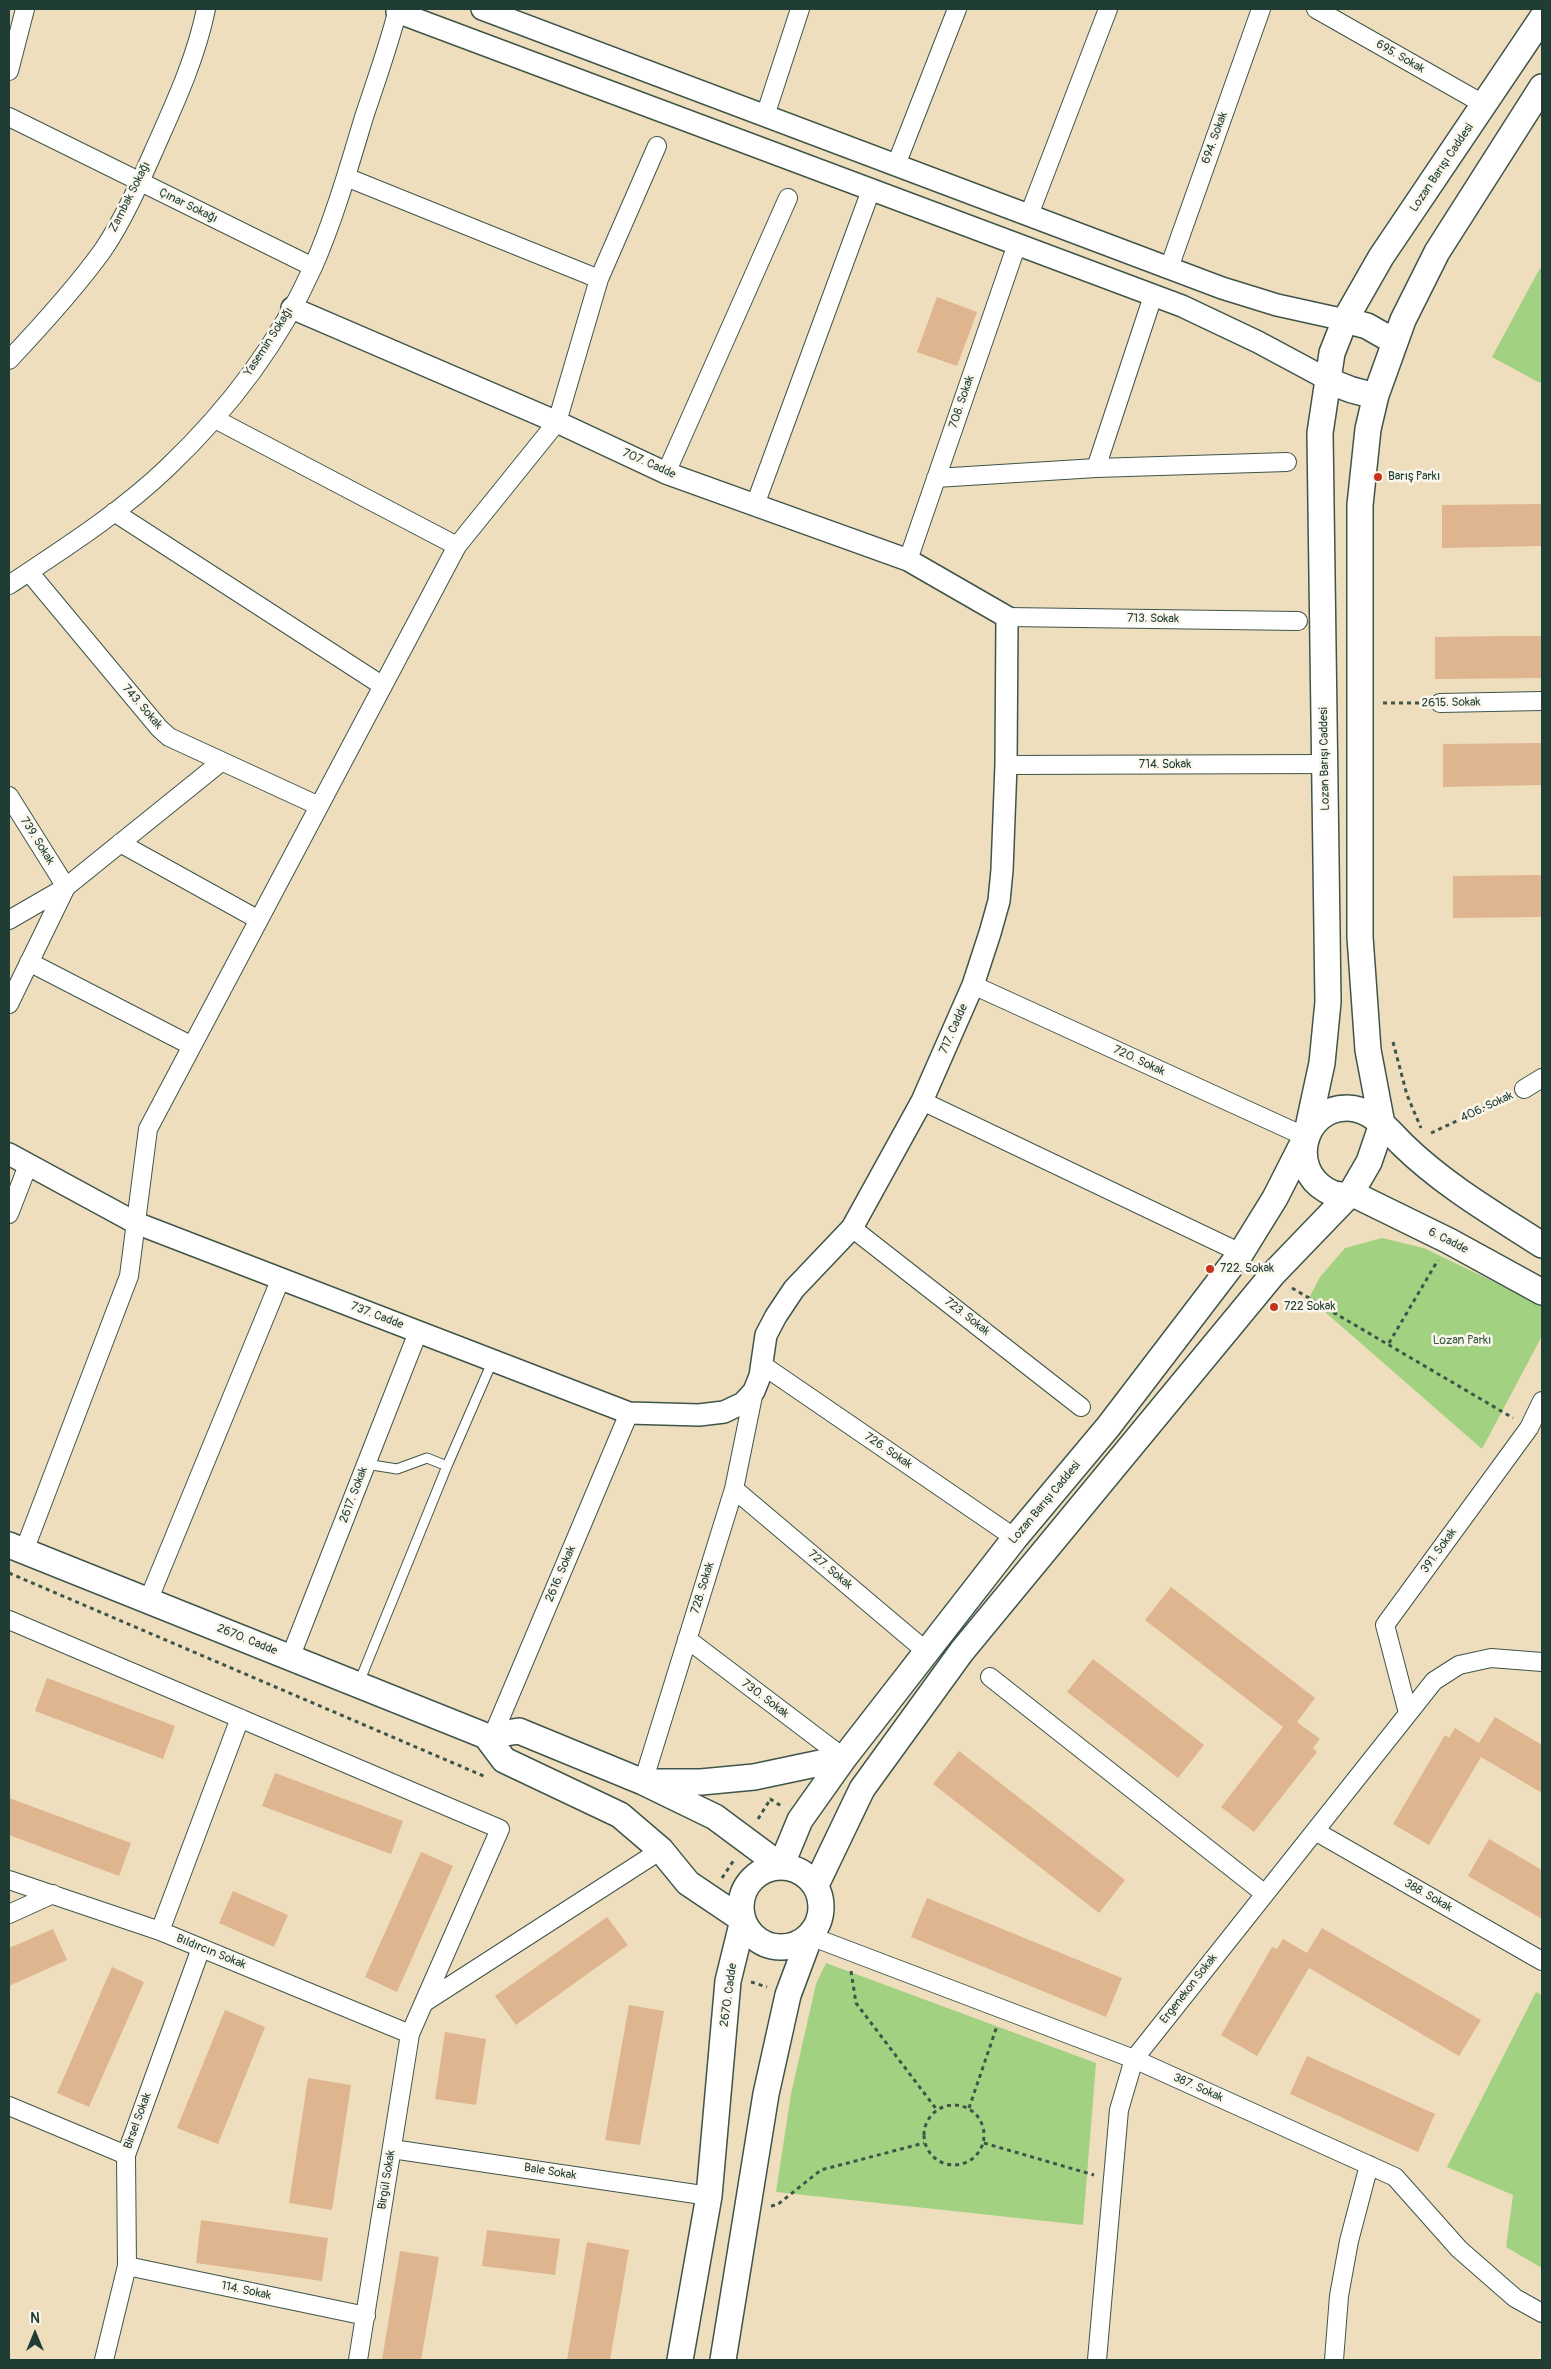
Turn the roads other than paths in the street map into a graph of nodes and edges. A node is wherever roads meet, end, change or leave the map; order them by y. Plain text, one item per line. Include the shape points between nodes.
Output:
1 (25, 9) edge
2 (206, 9) edge
3 (482, 9) edge
4 (800, 9) edge
5 (958, 9) edge
6 (1108, 9) edge
7 (1261, 9) edge
8 (1316, 9) edge
9 (398, 10) edge
10 (1542, 18) edge
11 (9, 71) edge
12 (1542, 87) edge
13 (1485, 105) junction
14 (765, 116) junction
15 (9, 117) edge
16 (657, 146) dead end
17 (896, 165) junction
18 (346, 177) junction
19 (140, 182) junction
20 (871, 190) junction
21 (788, 198) dead end
22 (1029, 215) junction
23 (1017, 244) junction
24 (313, 267) junction
25 (1169, 268) junction
26 (599, 279) junction
27 (1153, 296) junction
28 (292, 308) junction
29 (1345, 320) junction
30 (1395, 342) junction
31 (9, 360) edge
32 (1327, 379) junction
33 (1376, 394) junction
34 (215, 419) junction
35 (557, 422) junction
36 (1287, 462) dead end
37 (1096, 468) junction
38 (666, 473) junction
39 (936, 478) junction
40 (755, 505) junction
41 (114, 512) junction
42 (457, 546) junction
43 (908, 560) junction
44 (29, 572) junction
45 (9, 586) edge
46 (1007, 617) junction
47 (1298, 621) dead end
48 (383, 686) junction
49 (1542, 701) edge
50 (1440, 703) road end
51 (221, 762) junction
52 (1325, 764) junction
53 (1006, 765) junction
54 (9, 796) edge
55 (319, 806) junction
56 (120, 843) junction
57 (66, 887) junction
58 (9, 920) edge
59 (258, 920) junction
60 (29, 962) junction
61 (973, 985) junction
62 (9, 1004) edge
63 (192, 1046) junction
64 (1542, 1078) edge
65 (1524, 1089) road end
66 (922, 1101) junction
67 (1382, 1124) junction
68 (1306, 1138) junction
69 (9, 1154) edge
70 (28, 1165) junction
71 (1351, 1193) junction
72 (9, 1214) edge
73 (136, 1223) junction
74 (852, 1228) junction
75 (1542, 1245) edge
76 (1240, 1253) junction
77 (280, 1278) junction
78 (1542, 1292) edge
79 (418, 1332) junction
80 (493, 1360) junction
81 (761, 1364) junction
82 (754, 1391) junction
83 (1542, 1401) edge
84 (1081, 1406) dead end
85 (629, 1413) junction
86 (366, 1464) junction
87 (447, 1466) junction
88 (734, 1489) junction
89 (1015, 1538) junction
90 (16, 1548) edge
91 (148, 1601) junction
92 (9, 1620) edge
93 (687, 1639) junction
94 (927, 1652) junction
95 (290, 1658) junction
96 (1542, 1662) edge
97 (990, 1677) dead end
98 (358, 1685) junction
99 (1408, 1713) junction
100 (240, 1718) junction
101 (489, 1735) junction
102 (844, 1758) junction
103 (643, 1782) junction
104 (1314, 1831) junction
105 (661, 1850) junction
106 (781, 1866) junction
107 (9, 1880) edge
108 (816, 1885) junction
109 (53, 1894) junction
110 (1264, 1894) junction
111 (9, 1914) edge
112 (743, 1920) junction
113 (160, 1932) junction
114 (810, 1936) junction
115 (201, 1948) junction
116 (1542, 1961) edge
117 (424, 2002) junction
118 (410, 2034) junction
119 (1134, 2059) junction
120 (9, 2106) edge
121 (392, 2149) junction
122 (126, 2155) junction
123 (1369, 2165) junction
124 (709, 2196) junction
125 (127, 2266) junction
126 (1542, 2313) edge
127 (366, 2316) junction
128 (104, 2360) edge
129 (358, 2360) edge
130 (680, 2360) edge
131 (723, 2360) edge
132 (1097, 2360) edge
133 (1334, 2360) edge

1 - 11 street
2 - 19 street, Zambak Sokağı via 190,64
3 - 14 street
4 - 14 street
5 - 17 street
6 - 22 street
7 - 25 street, 694. Sokak
8 - 13 street, 695. Sokak
9 - 18 street, Yasemin Sokağı
9 - 20 street
10 - 13 main road, Lozan Barışı Caddesi
12 - 30 main road via 1437,252
13 - 29 main road, Lozan Barışı Caddesi via 1382,257
14 - 17 street
15 - 19 street, Çınar Sokağı
16 - 26 street
17 - 22 street
18 - 24 street, Yasemin Sokağı
18 - 26 street
19 - 24 street, Çınar Sokağı
19 - 31 street, Zambak Sokağı via 104,248 61,304
20 - 23 street
20 - 40 street
21 - 38 street
22 - 25 street
23 - 27 street
23 - 39 street, 708. Sokak
24 - 28 street, Yasemin Sokağı
25 - 29 street via 1277,305
26 - 35 street
27 - 32 street via 1258,342
27 - 37 street
28 - 34 street, Yasemin Sokağı via 257,364
28 - 35 street, 707. Cadde
29 - 30 main road via 1367,326
29 - 32 main road, Lozan Barışı Caddesi via 1332,353
30 - 33 main road
32 - 33 main road via 1360,393
32 - 52 main road, Lozan Barışı Caddesi via 1320,433
33 - 67 main road via 1368,429 1360,505 1360,937 1368,1050
34 - 41 street, Yasemin Sokağı via 166,469
34 - 42 street
35 - 38 street, 707. Cadde
35 - 42 street
36 - 37 street
37 - 39 street
38 - 40 street, 707. Cadde
39 - 43 street, 708. Sokak
40 - 43 street, 707. Cadde
41 - 44 street, Yasemin Sokağı
41 - 48 street
42 - 48 street
43 - 46 street, 707. Cadde
44 - 45 street, Yasemin Sokağı
44 - 51 street, 743. Sokak via 159,728 169,737
46 - 47 street, 713. Sokak
46 - 53 street, 717. Cadde
48 - 55 street
49 - 50 street, 2615. Sokak
51 - 55 street, 743. Sokak
51 - 56 street
52 - 53 street, 714. Sokak
52 - 68 main road, Lozan Barışı Caddesi via 1328,1002 1322,1063
53 - 61 street, 717. Cadde via 999,901
54 - 57 street, 739. Sokak
55 - 59 street
56 - 57 street
56 - 59 street
57 - 58 street
57 - 60 street
59 - 63 street
60 - 62 street
60 - 63 street
61 - 66 street, 717. Cadde
61 - 68 street, 720. Sokak
63 - 73 street via 148,1129
64 - 65 street, 406. Sokak
66 - 74 street, 717. Cadde
66 - 76 street
67 - 68 main road, Lozan Barışı Caddesi via 1359,1110 1334,1110 1317,1121
67 - 71 main road via 1369,1162
67 - 75 main road via 1428,1168
68 - 71 main road, Lozan Barışı Caddesi via 1305,1164 1311,1176 1331,1193 1344,1196
68 - 76 main road, Lozan Barışı Caddesi via 1275,1198
69 - 70 street, 737. Cadde
70 - 72 street
70 - 73 street, 737. Cadde
71 - 78 main road, 6. Cadde via 1450,1241
71 - 108 main road via 1273,1274 962,1651 862,1789
73 - 77 street, 737. Cadde
73 - 90 street via 129,1276
74 - 81 street, 717. Cadde via 794,1289 766,1335
74 - 84 street, 723. Sokak
76 - 89 main road, Lozan Barışı Caddesi via 1108,1427
77 - 79 street, 737. Cadde
77 - 91 street
79 - 80 street, 737. Cadde
79 - 86 street, 2617. Sokak
80 - 85 street, 737. Cadde
80 - 87 lane
81 - 82 street, 717. Cadde
81 - 89 street, 726. Sokak
82 - 85 street, 737. Cadde via 743,1402 724,1412 699,1415
82 - 88 street, 728. Sokak
83 - 99 street, 391. Sokak via 1529,1428 1385,1625
85 - 101 street, 2616. Sokak
86 - 87 lane via 397,1469 427,1458
86 - 95 street, 2617. Sokak
87 - 98 lane
88 - 93 street, 728. Sokak
88 - 94 street, 727. Sokak
89 - 94 main road, Lozan Barışı Caddesi
90 - 91 main road, 2670. Cadde
91 - 95 main road, 2670. Cadde
92 - 100 street
93 - 102 street, 730. Sokak
93 - 103 street, 728. Sokak
94 - 102 main road, Lozan Barışı Caddesi
95 - 98 main road, 2670. Cadde
96 - 99 street, Ergenekon Sokak via 1491,1658 1459,1665 1434,1681
97 - 110 street
98 - 101 main road, 2670. Cadde
99 - 104 street, Ergenekon Sokak
100 - 113 street
100 - 117 street, Birgül Sokak via 500,1829
101 - 103 main road via 518,1731
101 - 105 main road via 504,1760 620,1815
102 - 103 main road via 754,1776 701,1782
102 - 106 main road, Lozan Barışı Caddesi via 800,1820
103 - 106 main road via 714,1817
104 - 110 street, Ergenekon Sokak
104 - 116 street, 388. Sokak
105 - 112 main road via 688,1883
105 - 117 street
106 - 108 main road via 800,1872
106 - 112 main road via 762,1871 748,1883 740,1908
107 - 109 street, Bıldırcın Sokak
108 - 114 main road via 822,1907 820,1919
109 - 111 street
109 - 113 street, Bıldırcın Sokak
110 - 119 street, Ergenekon Sokak
112 - 114 main road via 749,1932 770,1946 796,1945
112 - 124 main road, 2670. Cadde via 728,1981
113 - 115 street, Bıldırcın Sokak
114 - 119 street, 387. Sokak
114 - 131 main road via 788,1995 766,2094
115 - 118 street, Bıldırcın Sokak
115 - 122 street, Birsel Sokak
117 - 118 street, Birgül Sokak
118 - 121 street, Birgül Sokak
119 - 123 street, 387. Sokak
119 - 132 street, Ergenekon Sokak via 1119,2110
120 - 122 street
121 - 124 street, Bale Sokak
121 - 127 street, Birgül Sokak
122 - 125 street, Birsel Sokak
123 - 126 street, 387. Sokak via 1395,2177 1459,2249 1515,2298
123 - 133 street via 1349,2241 1339,2296
124 - 130 main road, 2670. Cadde
125 - 127 street, 114. Sokak
125 - 128 street, Birsel Sokak
127 - 129 street, Birgül Sokak

